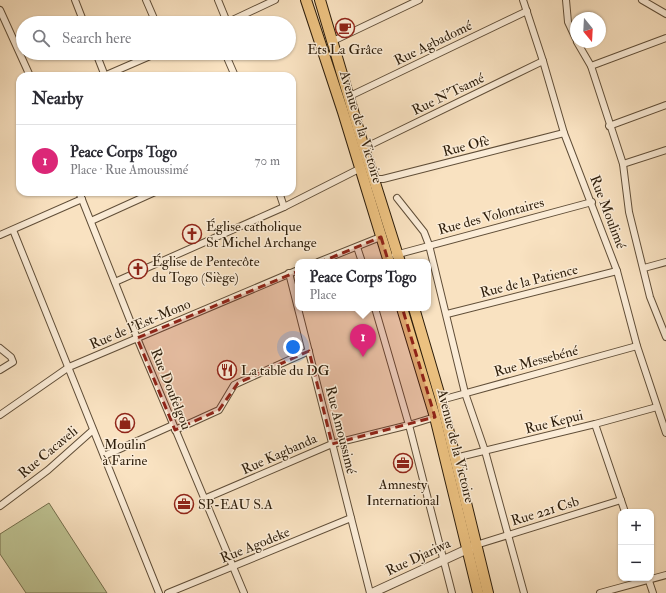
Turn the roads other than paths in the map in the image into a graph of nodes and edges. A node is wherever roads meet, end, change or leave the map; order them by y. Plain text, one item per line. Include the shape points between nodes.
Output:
1 (75, 0) edge
2 (146, 0) edge
3 (218, 0) edge
4 (276, 0) edge
5 (306, 0) edge
6 (320, 0) edge
7 (419, 0) edge
8 (523, 0) edge
9 (566, 0) edge
10 (642, 0) edge
11 (0, 10) edge
12 (526, 11) junction
13 (666, 14) edge
14 (81, 16) edge
15 (153, 16) edge
16 (224, 16) edge
17 (242, 16) edge
18 (570, 26) edge
19 (666, 38) edge
20 (333, 41) junction
21 (16, 45) edge
22 (581, 48) edge
23 (23, 60) edge
24 (98, 60) edge
25 (141, 60) edge
26 (228, 60) edge
27 (543, 61) junction
28 (591, 66) junction
29 (28, 72) edge
30 (103, 72) edge
31 (113, 72) edge
32 (233, 72) edge
33 (350, 96) junction
34 (666, 105) edge
35 (609, 126) junction
36 (564, 133) junction
37 (364, 148) junction
38 (666, 150) edge
39 (623, 164) junction
40 (359, 169) junction
41 (373, 179) junction
42 (81, 196) edge
43 (146, 196) edge
44 (280, 196) edge
45 (397, 198) dead end
46 (82, 199) junction
47 (592, 202) junction
48 (284, 207) junction
49 (91, 221) junction
50 (13, 230) junction
51 (0, 235) edge
52 (386, 235) junction
53 (429, 245) junction
54 (357, 247) junction
55 (326, 259) edge
56 (361, 259) edge
57 (393, 259) edge
58 (666, 262) edge
59 (644, 268) junction
60 (295, 271) edge
61 (617, 271) junction
62 (289, 273) junction
63 (115, 282) junction
64 (295, 298) edge
65 (298, 311) edge
66 (376, 311) edge
67 (403, 311) edge
68 (415, 311) edge
69 (447, 314) junction
70 (666, 337) edge
71 (137, 338) junction
72 (637, 346) junction
73 (0, 348) edge
74 (308, 351) junction
75 (69, 367) junction
76 (0, 370) edge
77 (465, 393) junction
78 (441, 400) junction
79 (657, 407) junction
80 (0, 415) edge
81 (435, 417) junction
82 (595, 424) junction
83 (410, 425) junction
84 (174, 427) junction
85 (93, 430) junction
86 (666, 433) edge
87 (332, 444) junction
88 (485, 451) junction
89 (104, 456) junction
90 (455, 458) junction
91 (204, 499) junction
92 (621, 500) junction
93 (0, 506) edge
94 (624, 509) edge
95 (351, 518) junction
96 (509, 535) junction
97 (471, 547) junction
98 (443, 559) junction
99 (233, 567) junction
100 (666, 575) edge
101 (654, 578) edge
102 (641, 581) edge
103 (649, 581) edge
104 (159, 593) edge
105 (168, 593) edge
106 (244, 593) edge
107 (371, 593) edge
108 (452, 593) edge
109 (478, 593) edge
110 (488, 593) edge
111 (524, 593) edge
112 (600, 593) edge
113 (653, 593) edge

1 - 14 street
2 - 15 street
3 - 16 street
4 - 17 street
5 - 40 highway, Avenue de la Victoire
6 - 20 highway, Avenue de la Victoire
7 - 20 street
8 - 12 street, Rue Moulimé
9 - 18 street
10 - 13 street
11 - 21 street
12 - 27 street, Rue Moulimé
12 - 33 street, Rue Agbadomé
19 - 28 street
20 - 33 highway, Avenue de la Victoire
22 - 28 street
23 - 29 street
24 - 30 street
25 - 31 street
26 - 32 street
27 - 36 street, Rue Moulimé
27 - 37 street, Rue N'Tsamé
28 - 35 street
33 - 37 highway, Avenue de la Victoire
34 - 35 street
35 - 39 street
36 - 41 street, Rue Ofè via 383,179
36 - 47 street, Rue Moulimé
37 - 41 highway, Avenue de la Victoire
38 - 39 street
39 - 59 street via 629,212
40 - 48 street
40 - 52 highway, Avenue de la Victoire
41 - 52 highway, Avenue de la Victoire
42 - 46 street, Rue Doufelgou
43 - 49 street
44 - 48 street
45 - 53 street via 424,232
46 - 49 street, Rue Doufelgou
46 - 50 street
47 - 53 street, Rue des Volontaires
47 - 61 street, Rue Moulimé
48 - 63 street
49 - 63 street, Rue Doufelgou
50 - 51 street
50 - 75 street
52 - 54 street
52 - 57 highway, Avenue de la Victoire
53 - 57 street, Rue des Volontaires
53 - 69 street
54 - 55 street
54 - 56 street
58 - 59 street
59 - 70 street via 650,297
60 - 62 street, Rue de l'Est-Mono
61 - 69 street, Rue de la Patience
61 - 72 street, Rue Moulimé
62 - 64 street, Rue Amoussimé
62 - 71 street, Rue de l'Est-Mono
63 - 71 street, Rue Doufelgou
65 - 74 street, Rue Amoussimé
66 - 83 street
67 - 81 highway, Avenue de la Victoire
68 - 78 highway, Avenue de la Victoire
69 - 77 street
71 - 75 street, Rue de l'Est-Mono
71 - 84 street, Rue Doufelgou
72 - 77 street, Rue Messebéné
72 - 79 street, Rue Moulimé
73 - 76 street via 13,362
74 - 84 street via 238,382 219,410
74 - 87 street, Rue Amoussimé
75 - 80 street, Rue de l'Est-Mono
75 - 85 street
77 - 78 street, Rue Messebéné
77 - 88 street
78 - 90 highway, Avenue de la Victoire
79 - 82 street, Rue Kepui
79 - 86 street, Rue Moulimé
81 - 83 street, Rue Kagbanda
81 - 97 highway, Avenue de la Victoire
82 - 88 street, Rue Kepui
82 - 92 street
83 - 87 street, Rue Kagbanda
83 - 98 street
84 - 89 street
84 - 91 street, Rue Doufelgou
85 - 89 street
85 - 93 street, Rue Cacaveli via 48,470
87 - 91 street, Rue Kagbanda
87 - 95 street, Rue Amoussimé
88 - 90 street, Rue Kepui
88 - 96 street
89 - 104 street
90 - 97 highway, Avenue de la Victoire
91 - 99 street, Rue Doufelgou
92 - 94 street
92 - 96 street, Rue 221 Csb
95 - 99 street, Rue Agodeke
95 - 107 street, Rue Amoussimé
96 - 97 street, Rue 221 Csb
96 - 111 street
97 - 98 street, Rue Djariwa
97 - 109 highway, Avenue de la Victoire
97 - 110 highway, Avenue de la Victoire
98 - 107 street, Rue Djariwa
98 - 108 street
99 - 105 street, Rue Agodeke
99 - 106 street, Rue Doufelgou
100 - 101 street
102 - 112 street
103 - 113 street

